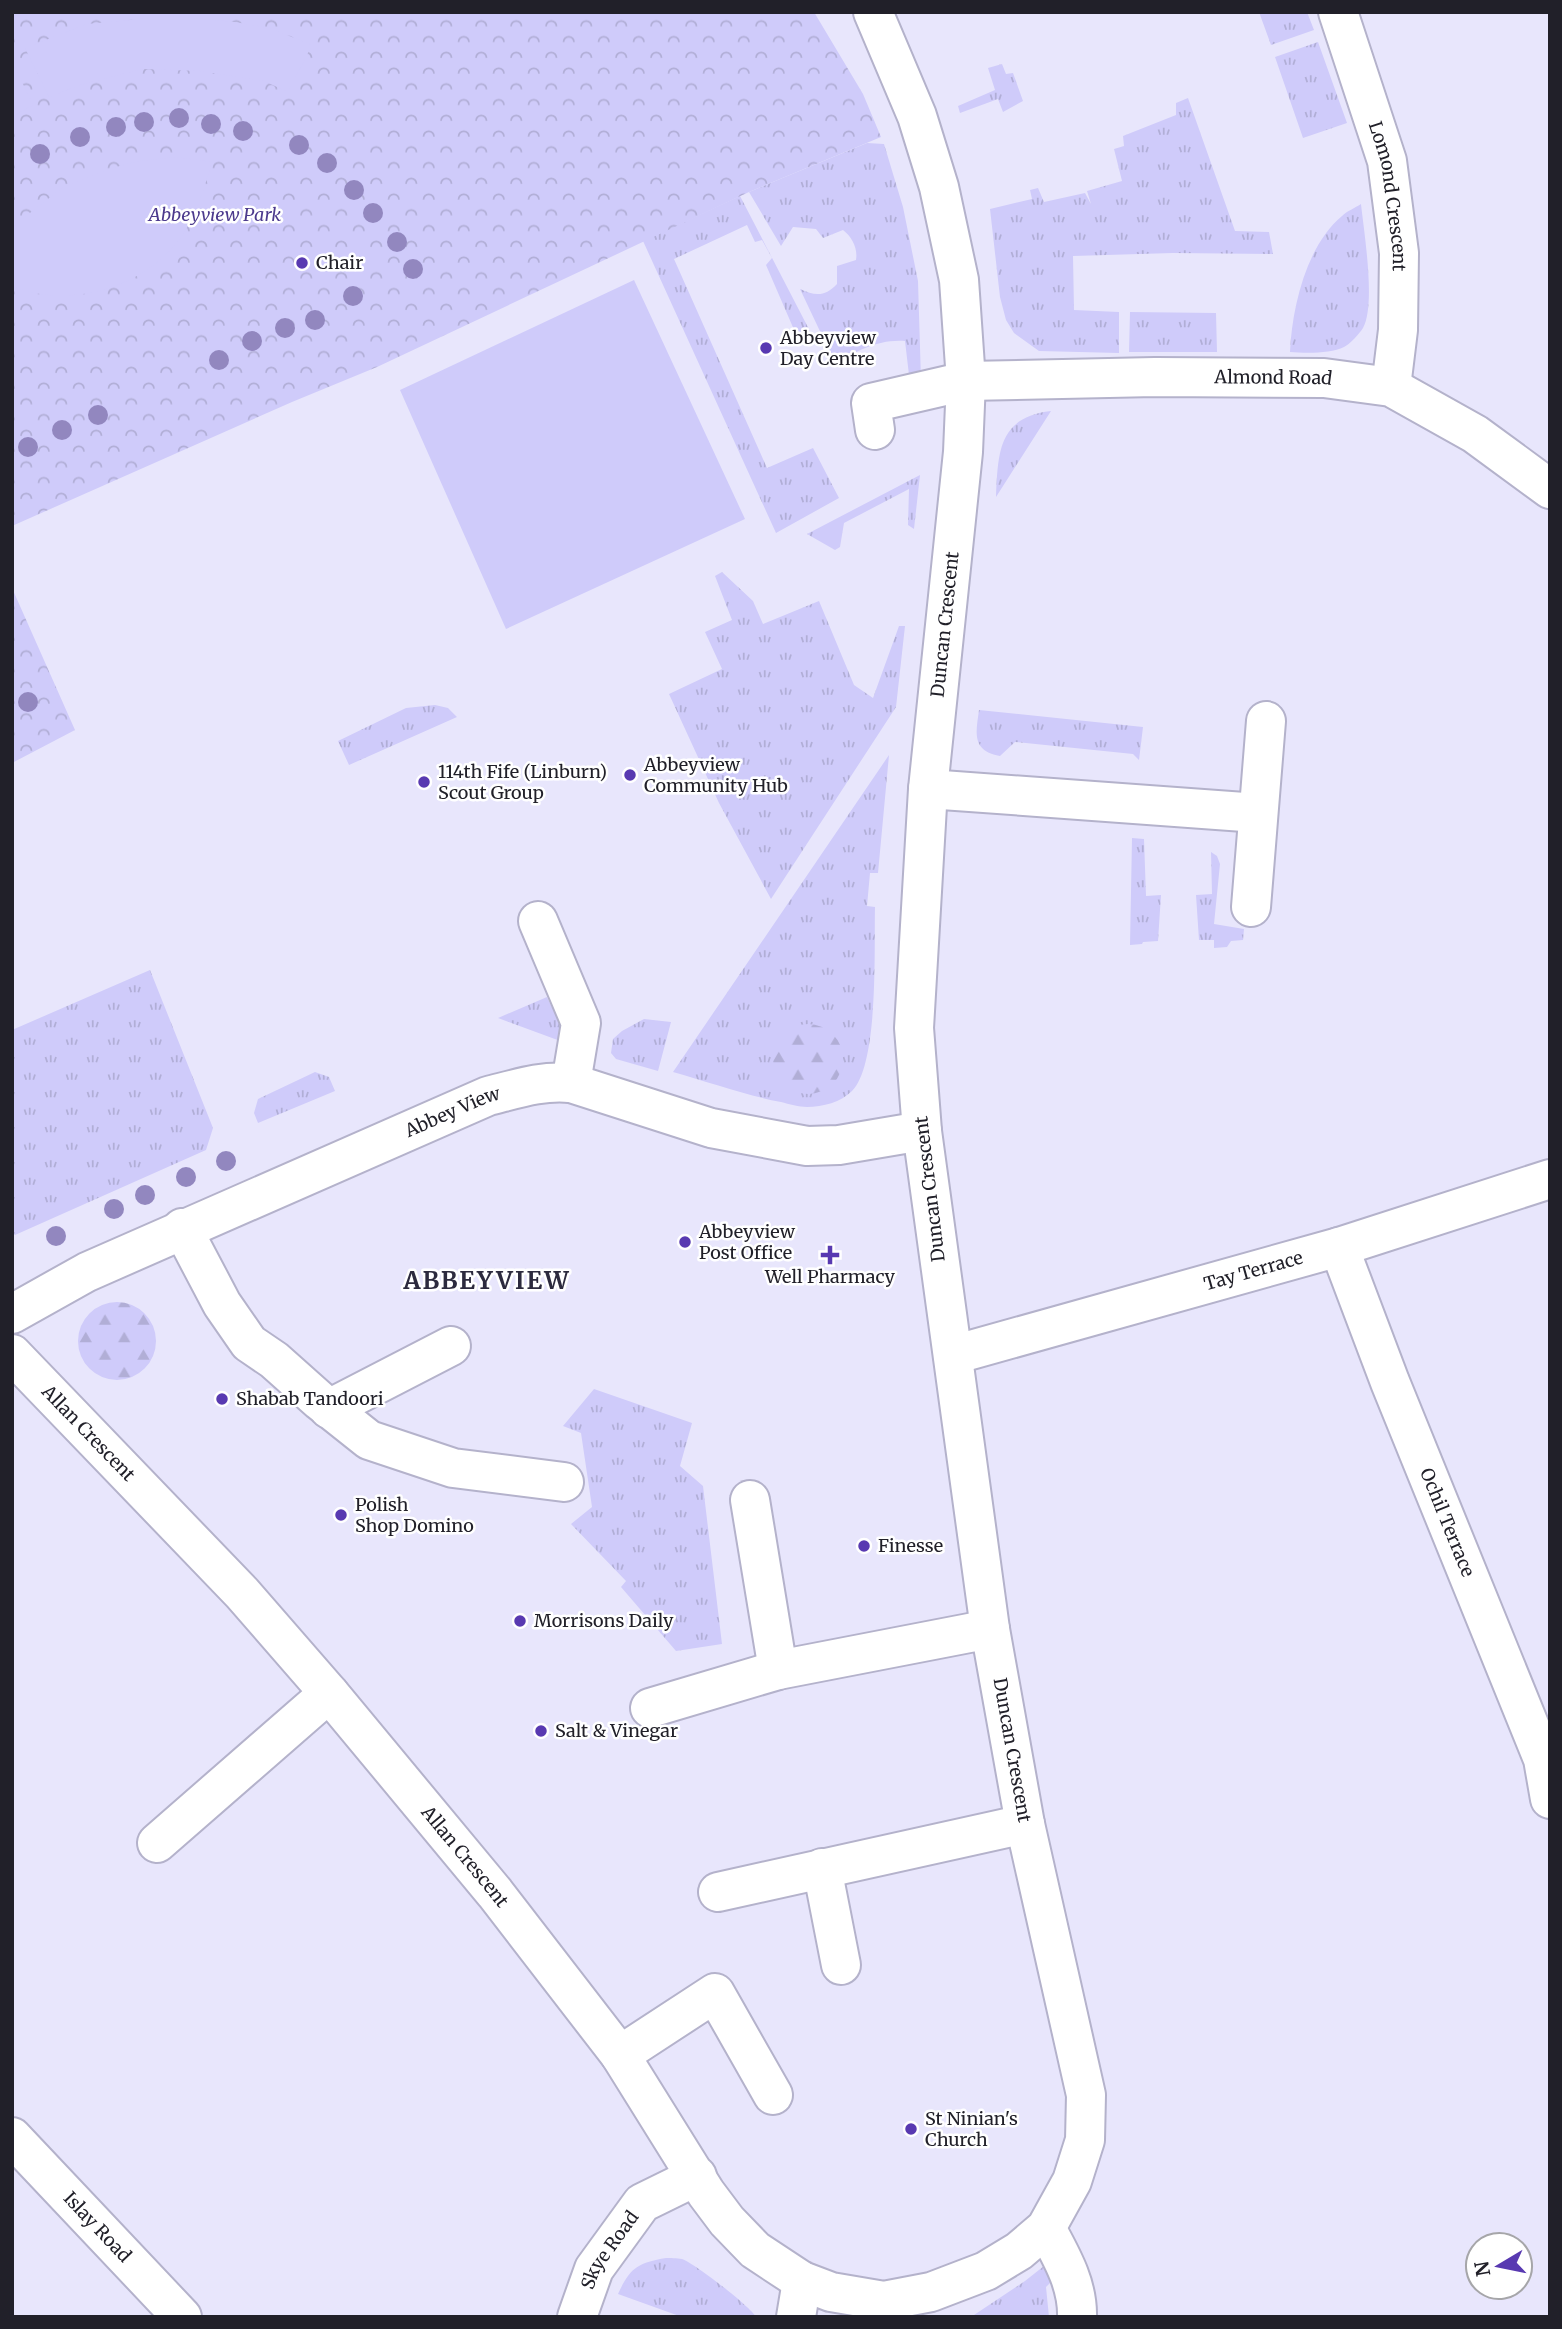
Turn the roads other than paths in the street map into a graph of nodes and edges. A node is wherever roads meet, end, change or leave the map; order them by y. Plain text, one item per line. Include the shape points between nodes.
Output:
1 (873, 12) edge
2 (1338, 12) edge
3 (966, 381) junction
4 (1391, 387) junction
5 (875, 430) dead end
6 (1550, 489) edge
7 (1266, 720) dead end
8 (928, 789) junction
9 (1258, 813) junction
10 (1251, 907) dead end
11 (538, 921) dead end
12 (571, 1083) junction
13 (922, 1131) junction
14 (1550, 1180) edge
15 (182, 1228) junction
16 (1339, 1247) junction
17 (12, 1314) edge
18 (452, 1346) dead end
19 (953, 1356) junction
20 (19, 1376) edge
21 (330, 1409) junction
22 (564, 1482) dead end
23 (750, 1500) dead end
24 (990, 1629) junction
25 (778, 1670) junction
26 (329, 1693) junction
27 (650, 1708) dead end
28 (1550, 1799) edge
29 (1025, 1824) junction
30 (157, 1843) dead end
31 (822, 1868) junction
32 (718, 1892) dead end
33 (841, 1965) dead end
34 (620, 2055) junction
35 (774, 2095) dead end
36 (12, 2137) edge
37 (697, 2176) junction
38 (1046, 2228) junction
39 (799, 2299) edge
40 (933, 2304) edge
41 (182, 2317) edge
42 (577, 2317) edge
43 (1077, 2317) edge

1 - 3 street, Duncan Crescent via 917,116 939,187 959,280
2 - 4 street, Lomond Crescent via 1387,161 1399,253 1398,330
3 - 4 street, Almond Road via 1311,378
3 - 5 street, Almond Road via 871,403
3 - 8 street, Duncan Crescent via 963,452
4 - 6 street, Almond Road via 1475,434
7 - 9 street
8 - 9 street
8 - 13 street, Duncan Crescent via 914,1028
9 - 10 street
11 - 12 street via 581,1023
12 - 13 street, Abbey View via 711,1128 807,1146
12 - 15 street, Abbey View via 536,1084 488,1096
13 - 19 street, Duncan Crescent
14 - 16 street, Tay Terrace
15 - 17 street, Abbey View via 87,1272
15 - 21 street via 222,1304 249,1343
16 - 19 street, Tay Terrace
16 - 28 street, Ochil Terrace via 1543,1759
18 - 21 street
19 - 24 street, Duncan Crescent
20 - 26 street, Allan Crescent via 233,1584
21 - 22 street via 369,1440 453,1468
23 - 25 street
24 - 25 street
24 - 29 street, Duncan Crescent
25 - 27 street
26 - 30 street
26 - 34 street, Allan Crescent via 495,1893
29 - 31 street
29 - 38 street, Duncan Crescent via 1086,2095 1085,2140 1072,2181
31 - 32 street
31 - 33 street
34 - 35 street via 715,1993
34 - 37 street, Allan Crescent
36 - 41 street, Islay Road
37 - 39 street, Allan Crescent via 727,2221
37 - 42 street, Skye Road via 642,2203 594,2269
38 - 40 street, Duncan Crescent via 1019,2251
38 - 43 street via 1070,2275
39 - 40 street, Allan Crescent via 831,2292

